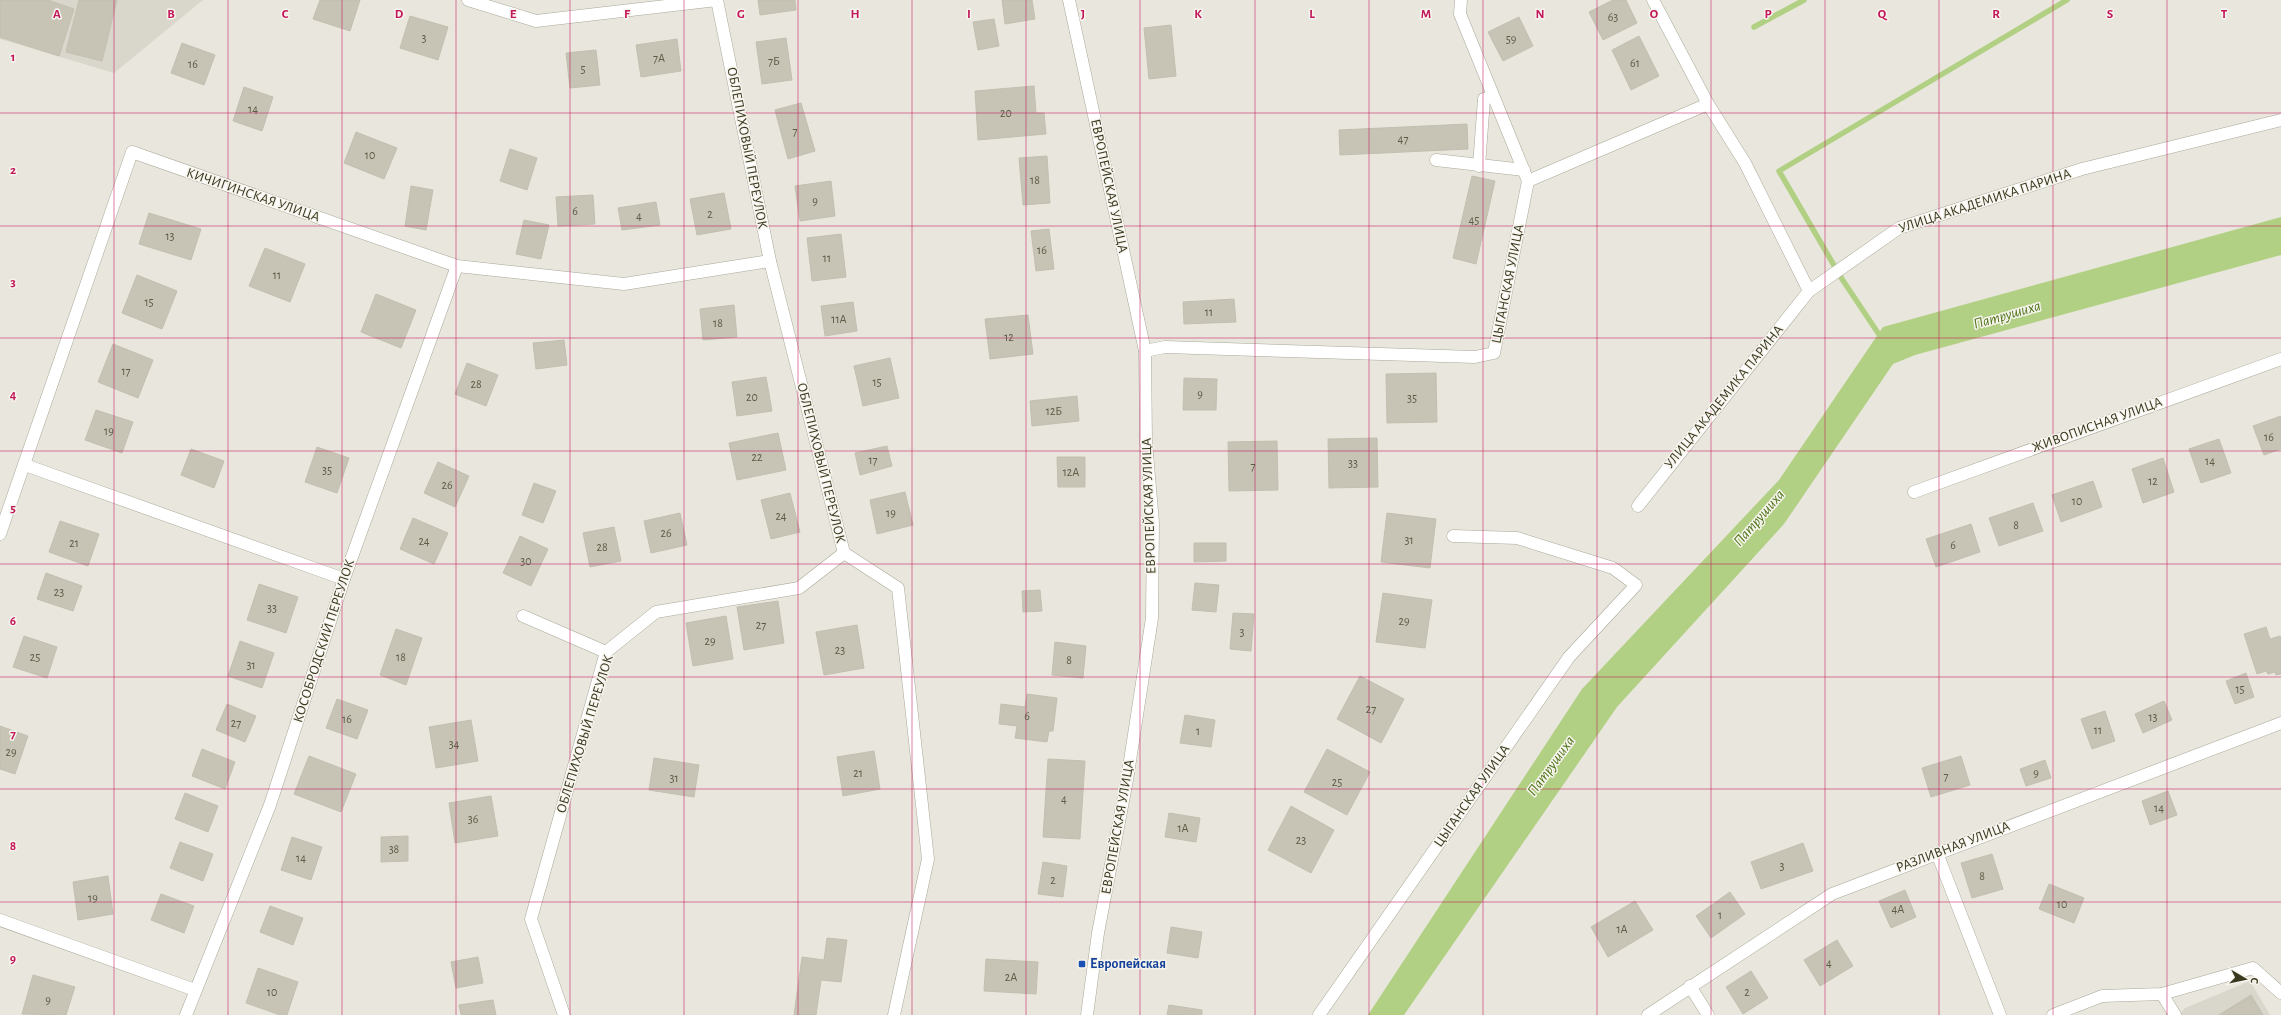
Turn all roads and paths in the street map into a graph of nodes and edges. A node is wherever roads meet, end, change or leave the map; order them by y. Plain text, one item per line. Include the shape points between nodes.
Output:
1 (468, 0) edge
2 (717, 0) edge
3 (1069, 0) edge
4 (1461, 0) edge
5 (1653, 0) edge
6 (1493, 96) junction
7 (1708, 104) junction
8 (2281, 120) edge
9 (1436, 160) dead end
10 (1479, 166) junction
11 (1526, 175) junction
12 (770, 261) junction
13 (457, 266) junction
14 (1809, 291) junction
15 (1145, 351) junction
16 (2281, 359) edge
17 (25, 465) junction
18 (1914, 492) dead end
19 (1638, 506) dead end
20 (0, 534) edge
21 (1453, 536) dead end
22 (844, 553) junction
23 (344, 579) junction
24 (523, 616) dead end
25 (606, 652) junction
26 (2281, 723) edge
27 (1936, 853) junction
28 (0, 920) edge
29 (1690, 986) junction
30 (196, 990) junction
31 (2281, 993) edge
32 (2162, 994) junction
33 (186, 1015) edge
34 (564, 1015) edge
35 (894, 1015) edge
36 (1087, 1015) edge
37 (1319, 1015) edge
38 (1648, 1015) edge
39 (1708, 1015) edge
40 (2000, 1015) edge
41 (2053, 1015) edge
42 (2175, 1015) edge

1 - 2 street via 536,21
2 - 12 street, ОБЛЕПИХОВЫЙ ПЕРЕУЛОК
3 - 15 street, ЕВРОПЕЙСКАЯ УЛИЦА
4 - 6 street via 1460,14
5 - 7 street
6 - 10 street via 1484,99
6 - 11 street
7 - 11 street
7 - 14 street via 1745,162
8 - 14 street, УЛИЦА АКАДЕМИКА ПАРИНА via 2082,169 1898,228
9 - 10 street
10 - 11 street
11 - 15 street, ЦЫГАНСКАЯ УЛИЦА via 1494,353 1475,357 1165,347
12 - 13 street, КИЧИГИНСКАЯ УЛИЦА via 624,284
12 - 22 street, ОБЛЕПИХОВЫЙ ПЕРЕУЛОК
13 - 17 street, КИЧИГИНСКАЯ УЛИЦА via 132,152
13 - 23 street, КОСОБРОДСКИЙ ПЕРЕУЛОК
14 - 19 street, УЛИЦА АКАДЕМИКА ПАРИНА
15 - 36 street, ЕВРОПЕЙСКАЯ УЛИЦА via 1146,442 1153,523 1152,618 1127,780 1097,941
16 - 18 street, ЖИВОПИСНАЯ УЛИЦА
17 - 20 street, КИЧИГИНСКАЯ УЛИЦА
17 - 23 street
21 - 37 street, ЦЫГАНСКАЯ УЛИЦА via 1517,538 1613,568 1636,585 1569,657
22 - 25 street, ОБЛЕПИХОВЫЙ ПЕРЕУЛОК via 799,588 656,612
22 - 35 street via 898,588 928,859
23 - 30 street, КОСОБРОДСКИЙ ПЕРЕУЛОК via 270,805
24 - 25 street
25 - 34 street, ОБЛЕПИХОВЫЙ ПЕРЕУЛОК via 531,919
26 - 27 street, РАЗЛИВНАЯ УЛИЦА
27 - 29 street, РАЗЛИВНАЯ УЛИЦА via 1832,894
27 - 40 street
28 - 30 street
29 - 38 street, РАЗЛИВНАЯ УЛИЦА
29 - 39 street
30 - 33 street, КОСОБРОДСКИЙ ПЕРЕУЛОК
31 - 32 street via 2253,968
32 - 41 street via 2102,996
32 - 42 street

